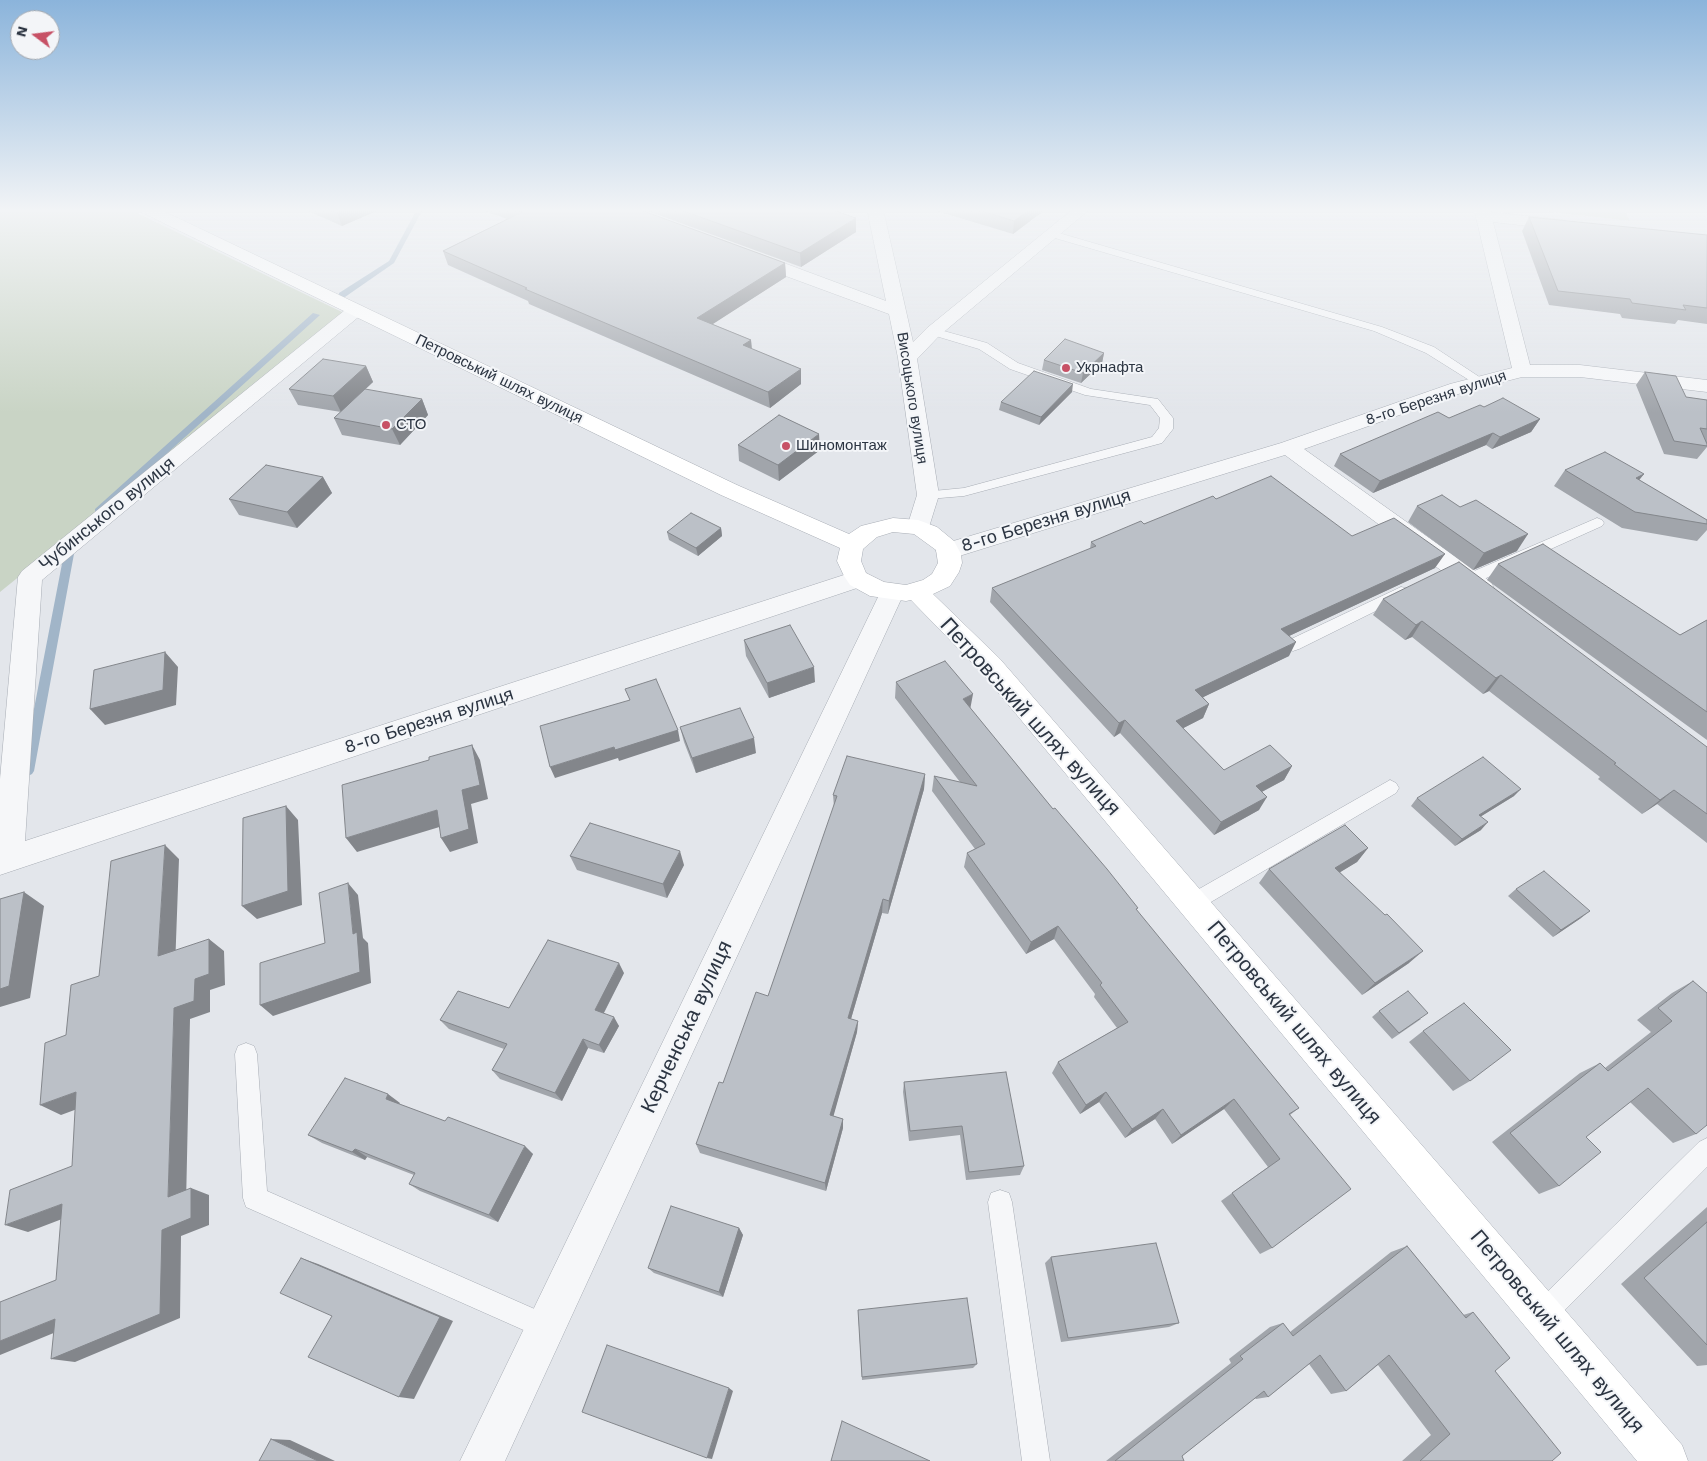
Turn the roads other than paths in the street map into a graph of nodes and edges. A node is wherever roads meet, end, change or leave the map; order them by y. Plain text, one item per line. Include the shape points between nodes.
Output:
1 (288, 277) edge
2 (806, 277) edge
3 (890, 277) edge
4 (999, 277) edge
5 (1200, 277) edge
6 (1499, 277) edge
7 (356, 310) junction
8 (897, 311) junction
9 (932, 332) junction
10 (907, 358) junction
11 (1522, 370) junction
12 (1480, 382) junction
13 (1707, 386) edge
14 (1288, 447) junction
15 (928, 495) junction
16 (1597, 523) dead end
17 (918, 527) junction
18 (853, 545) junction
19 (948, 551) junction
20 (1453, 574) junction
21 (858, 579) junction
22 (1418, 584) edge
23 (905, 592) junction
24 (1502, 603) edge
25 (1293, 645) edge
26 (1390, 788) dead end
27 (4, 861) edge
28 (1192, 903) junction
29 (246, 1054) dead end
30 (1707, 1150) edge
31 (1000, 1202) dead end
32 (1542, 1315) junction
33 (546, 1327) junction
34 (482, 1461) edge
35 (1036, 1461) edge
36 (1666, 1461) edge

1 - 7 street, Петровський шлях вулиця
2 - 8 street
3 - 8 street, Висоцького вулиця
4 - 9 street
5 - 12 lane via 1378,329 1430,350
6 - 11 street
7 - 18 street, Петровський шлях вулиця via 729,490
7 - 27 street, Чубинського вулиця via 30,577
8 - 10 street, Висоцького вулиця
9 - 10 street
9 - 15 lane via 983,346 1014,366 1089,392 1154,402 1167,418 1166,429 1157,440 964,492
10 - 15 street, Висоцького вулиця
11 - 12 street, 8-го Березня вулиця
11 - 13 street, 8-го Березня вулиця via 1580,371
12 - 14 street, 8-го Березня вулиця
14 - 19 street, 8-го Березня вулиця
14 - 20 street
15 - 17 street, Висоцького вулиця
16 - 20 lane
17 - 18 street via 880,526 860,537
17 - 19 street via 938,538
18 - 21 street via 849,562
19 - 23 street via 950,563 944,576 931,586
20 - 24 street
21 - 23 street, Петровський шлях вулиця via 880,590
21 - 27 street, 8-го Березня вулиця
22 - 25 lane
23 - 28 street, Петровський шлях вулиця via 991,666
23 - 33 street, Керченська вулиця
26 - 28 lane
28 - 32 street, Петровський шлях вулиця
29 - 33 lane via 255,1198
30 - 32 lane
31 - 35 lane
32 - 36 street, Петровський шлях вулиця
33 - 34 street, Керченська вулиця

